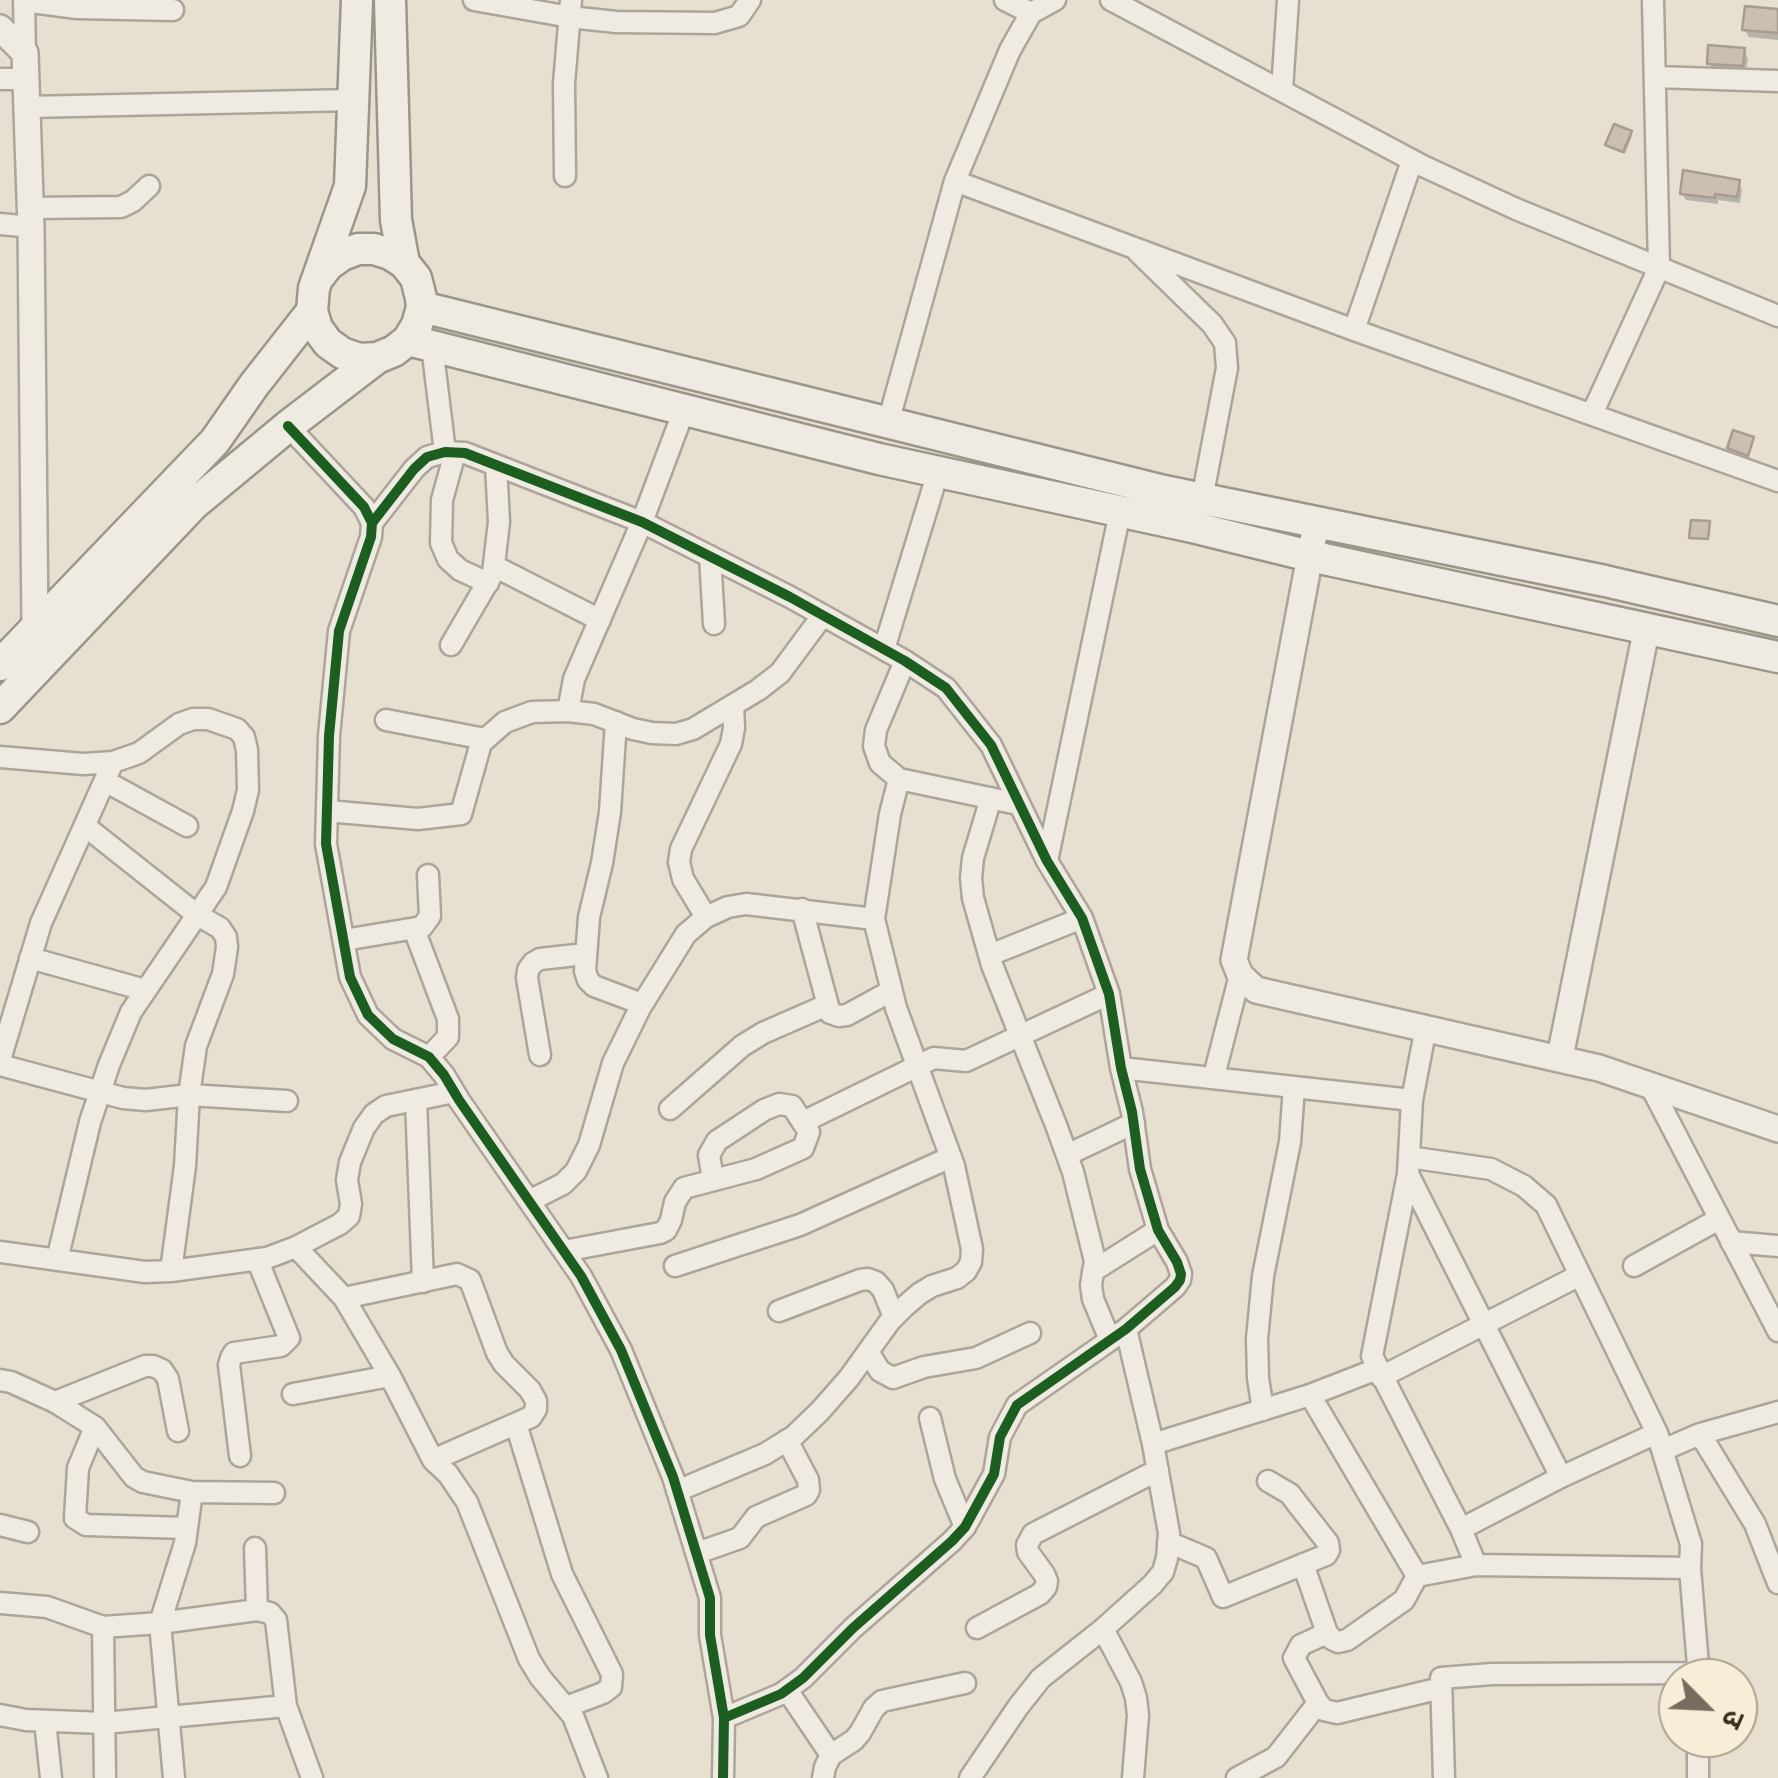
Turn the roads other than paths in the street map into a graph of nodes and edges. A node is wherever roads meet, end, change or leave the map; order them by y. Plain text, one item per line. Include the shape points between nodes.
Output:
1 (357, 0) edge
2 (390, 0) edge
3 (474, 0) edge
4 (750, 0) edge
5 (1005, 0) edge
6 (1055, 0) edge
7 (1112, 0) edge
8 (1288, 0) edge
9 (1654, 0) edge
10 (24, 1) edge
11 (570, 8) edge
12 (174, 10) dead end
13 (1032, 13) junction
14 (0, 28) edge
15 (25, 53) junction
16 (1655, 77) junction
17 (13, 79) edge
18 (1778, 81) edge
19 (1282, 90) junction
20 (353, 100) junction
21 (27, 107) junction
22 (1412, 161) junction
23 (565, 176) dead end
24 (954, 181) junction
25 (150, 186) dead end
26 (30, 218) junction
27 (0, 224) edge
28 (1133, 248) junction
29 (404, 263) junction
30 (1659, 268) junction
31 (318, 278) junction
32 (422, 308) junction
33 (312, 311) junction
34 (1778, 316) edge
35 (1354, 330) junction
36 (420, 343) junction
37 (377, 358) junction
38 (684, 410) junction
39 (1592, 414) junction
40 (888, 423) junction
41 (288, 426) junction
42 (450, 452) junction
43 (496, 465) junction
44 (938, 472) junction
45 (1778, 481) edge
46 (1202, 499) junction
47 (1120, 512) junction
48 (642, 522) junction
49 (372, 523) junction
50 (1316, 524) junction
51 (710, 556) junction
52 (1310, 556) junction
53 (491, 574) junction
54 (822, 615) junction
55 (600, 620) junction
56 (1778, 621) edge
57 (714, 624) dead end
58 (36, 627) junction
59 (1646, 627) junction
60 (451, 645) dead end
61 (884, 649) junction
62 (1778, 657) edge
63 (905, 661) junction
64 (0, 665) edge
65 (732, 706) junction
66 (0, 708) edge
67 (568, 711) junction
68 (386, 720) dead end
69 (616, 722) junction
70 (485, 739) junction
71 (0, 758) edge
72 (109, 771) junction
73 (898, 779) junction
74 (991, 798) junction
75 (1018, 804) junction
76 (327, 811) junction
77 (84, 826) junction
78 (188, 826) dead end
79 (1047, 860) junction
80 (428, 875) dead end
81 (802, 909) junction
82 (196, 914) junction
83 (706, 917) junction
84 (874, 918) junction
85 (1082, 918) junction
86 (414, 929) junction
87 (344, 940) junction
88 (585, 954) junction
89 (990, 956) junction
90 (30, 958) junction
91 (1240, 975) junction
92 (145, 990) junction
93 (892, 991) junction
94 (1109, 994) junction
95 (642, 1004) junction
96 (827, 1005) junction
97 (1426, 1027) junction
98 (1020, 1036) junction
99 (540, 1055) dead end
100 (430, 1057) junction
101 (1560, 1058) junction
102 (0, 1062) edge
103 (917, 1066) junction
104 (1120, 1068) junction
105 (1214, 1076) junction
106 (1650, 1085) junction
107 (1294, 1087) junction
108 (454, 1092) junction
109 (99, 1094) junction
110 (189, 1095) junction
111 (416, 1100) junction
112 (1412, 1100) junction
113 (287, 1101) dead end
114 (670, 1109) dead end
115 (803, 1122) junction
116 (1134, 1123) junction
117 (1778, 1129) edge
118 (1067, 1155) junction
119 (951, 1157) junction
120 (1408, 1165) junction
121 (713, 1179) junction
122 (530, 1202) junction
123 (1719, 1218) junction
124 (1158, 1230) junction
125 (1732, 1242) junction
126 (296, 1246) junction
127 (1778, 1246) edge
128 (564, 1251) junction
129 (0, 1252) edge
130 (257, 1259) junction
131 (58, 1260) junction
132 (676, 1266) dead end
133 (1634, 1266) dead end
134 (1093, 1270) junction
135 (171, 1271) junction
136 (1580, 1275) junction
137 (422, 1282) junction
138 (344, 1298) junction
139 (779, 1311) dead end
140 (894, 1317) junction
141 (1484, 1324) junction
142 (1778, 1331) edge
143 (1030, 1333) dead end
144 (1118, 1335) junction
145 (869, 1353) junction
146 (1379, 1373) junction
147 (390, 1376) junction
148 (0, 1380) edge
149 (293, 1394) dead end
150 (1310, 1395) junction
151 (55, 1402) junction
152 (1263, 1410) junction
153 (1778, 1412) edge
154 (930, 1418) dead end
155 (516, 1424) junction
156 (95, 1427) junction
157 (178, 1430) dead end
158 (1700, 1434) junction
159 (786, 1440) junction
160 (1660, 1442) junction
161 (1153, 1444) junction
162 (240, 1456) dead end
163 (434, 1460) junction
164 (1158, 1470) junction
165 (1561, 1477) junction
166 (1268, 1480) dead end
167 (677, 1491) junction
168 (192, 1492) junction
169 (274, 1493) dead end
170 (0, 1525) edge
171 (965, 1527) junction
172 (186, 1528) junction
173 (1461, 1529) junction
174 (28, 1532) dead end
175 (1168, 1542) junction
176 (254, 1548) dead end
177 (696, 1554) junction
178 (1303, 1564) junction
179 (1476, 1565) junction
180 (1690, 1568) junction
181 (1417, 1576) junction
182 (1778, 1583) edge
183 (0, 1603) edge
184 (257, 1610) junction
185 (160, 1623) junction
186 (103, 1627) junction
187 (977, 1628) dead end
188 (1103, 1629) junction
189 (1327, 1633) junction
190 (1698, 1658) edge
191 (1658, 1676) edge
192 (965, 1683) dead end
193 (1442, 1688) junction
194 (787, 1690) junction
195 (1318, 1703) junction
196 (286, 1706) junction
197 (566, 1707) junction
198 (0, 1715) edge
199 (170, 1718) junction
200 (724, 1718) junction
201 (45, 1720) junction
202 (104, 1722) junction
203 (831, 1755) junction
204 (51, 1778) edge
205 (105, 1778) edge
206 (174, 1778) edge
207 (312, 1778) edge
208 (596, 1778) edge
209 (723, 1778) edge
210 (823, 1778) edge
211 (970, 1778) edge
212 (1133, 1778) edge
213 (1237, 1778) edge
214 (1444, 1778) edge

1 - 20 main road
2 - 29 main road via 396,220
3 - 11 street
4 - 11 street via 740,16 715,23 616,22
5 - 13 street
6 - 13 street
7 - 19 street
8 - 19 street
9 - 16 street
10 - 12 street
10 - 15 street
11 - 23 street
13 - 24 street
14 - 15 street
15 - 17 street
16 - 18 street
16 - 30 street
17 - 21 street
19 - 22 street
20 - 21 street
20 - 31 main road via 350,186
21 - 26 street
22 - 30 street
22 - 35 street
24 - 28 street
24 - 40 street
25 - 26 street via 121,207
26 - 27 street
26 - 58 street
28 - 35 street
28 - 46 street via 1226,343
29 - 31 main road via 358,249 328,264
29 - 32 main road via 416,278
30 - 34 street
30 - 39 street
31 - 33 main road
32 - 36 main road
32 - 40 main road
33 - 37 main road via 328,343 342,353
33 - 58 main road via 215,441
35 - 39 street
36 - 37 main road
36 - 38 main road
36 - 42 street
37 - 41 main road
38 - 44 main road
38 - 48 street
39 - 45 street
40 - 46 main road
41 - 49 street via 364,506
41 - 66 main road via 194,504
42 - 43 street
42 - 49 street via 414,469
42 - 53 street via 441,543 460,570
43 - 48 street
43 - 53 street
44 - 47 main road
44 - 61 street
46 - 50 main road
47 - 52 main road
47 - 79 street
48 - 51 street
48 - 55 street
49 - 76 street via 339,632
50 - 52 street
50 - 56 main road
51 - 54 street
51 - 57 street
52 - 59 main road
52 - 91 street via 1234,960
53 - 55 street
53 - 60 street
54 - 61 street
54 - 65 street via 780,673
55 - 67 street
58 - 64 main road
59 - 62 main road
59 - 101 street
61 - 63 street
63 - 73 street via 874,746
63 - 75 street via 946,688 974,722
65 - 69 street via 676,734
65 - 83 street via 731,744 678,862
67 - 69 street
67 - 70 street via 532,712
68 - 70 street
69 - 88 street via 610,812
70 - 76 street via 461,814
71 - 72 street
72 - 77 street
72 - 78 street
72 - 82 street via 193,718 237,729 244,737 243,811 216,886
73 - 74 street
73 - 84 street
74 - 75 street
74 - 89 street via 971,878
75 - 79 street
76 - 87 street via 326,844
77 - 82 street
77 - 90 street
79 - 85 street
80 - 86 street via 430,916
81 - 83 street via 746,904
81 - 84 street
81 - 96 street
82 - 92 street
82 - 110 street via 220,928 227,948 196,1046
83 - 95 street via 686,934
84 - 93 street
85 - 89 street
85 - 94 street
86 - 87 street
86 - 100 street via 448,1019 448,1037
87 - 100 street via 350,977 368,1015 393,1039
88 - 95 street via 594,986
88 - 99 street via 540,960 528,970
89 - 98 street
90 - 92 street
90 - 102 street
91 - 97 street via 1256,990
91 - 105 street
92 - 109 street
93 - 96 street via 848,1015 830,1012
93 - 103 street
94 - 98 street
94 - 104 street
95 - 122 street via 614,1063 584,1157 562,1184
96 - 114 street via 742,1046
97 - 101 street
97 - 112 street
98 - 103 street via 966,1061 940,1057
98 - 118 street
100 - 108 street
101 - 106 street
102 - 109 street
103 - 115 street
103 - 119 street
104 - 105 street
104 - 116 street
105 - 107 street
106 - 117 street
106 - 123 street
107 - 112 street
107 - 152 street via 1256,1340
108 - 111 street
108 - 122 street
109 - 110 street via 146,1100
109 - 131 street
110 - 113 street
110 - 135 street
111 - 126 street via 374,1114 350,1162 349,1216
111 - 137 street
112 - 120 street
115 - 121 street via 809,1138 803,1148 772,1164
115 - 121 street via 786,1103 764,1110 712,1146
116 - 118 street
116 - 124 street
118 - 134 street
119 - 132 street via 800,1225
119 - 140 street via 971,1262
120 - 136 street via 1490,1169 1524,1186 1546,1205
120 - 141 street
120 - 146 street via 1372,1356
121 - 128 street via 684,1188 660,1234
122 - 128 street
123 - 125 street
123 - 133 street
124 - 134 street
124 - 144 street via 1180,1280
125 - 127 street
125 - 142 street
126 - 130 street
126 - 138 street
128 - 167 street via 620,1350
129 - 131 street
130 - 135 street
130 - 162 street via 289,1338 231,1358
131 - 135 street
134 - 144 street via 1093,1299
136 - 141 street
136 - 160 street
137 - 138 street
137 - 155 street via 456,1274 470,1280 496,1353 536,1401 532,1417
138 - 147 street
139 - 140 street via 868,1279 883,1290
140 - 145 street
141 - 146 street
141 - 165 street
143 - 145 street via 976,1358 892,1378
144 - 161 street
144 - 171 street via 1018,1405 1000,1436 994,1474
145 - 159 street
146 - 150 street
146 - 173 street
147 - 149 street
147 - 163 street
148 - 151 street
150 - 152 street
150 - 181 street
151 - 156 street
151 - 157 street via 153,1366 168,1379
152 - 161 street
153 - 158 street
154 - 171 street
155 - 163 street
155 - 197 street via 562,1574 612,1674 603,1693
156 - 168 street via 134,1478
156 - 172 street via 78,1468 75,1518 86,1526
158 - 160 street
158 - 182 street via 1755,1524
159 - 167 street
159 - 177 street via 808,1480 806,1495 756,1516 740,1538
160 - 165 street
160 - 180 street via 1692,1544
161 - 164 street
163 - 197 street via 467,1502 529,1659
164 - 175 street
164 - 187 street via 1033,1534 1028,1552 1046,1587
165 - 173 street
166 - 178 street via 1290,1494 1328,1543 1326,1554
167 - 177 street
168 - 169 street
168 - 172 street
170 - 174 street
171 - 194 street
172 - 185 street
173 - 179 street
175 - 178 street via 1206,1558 1223,1597
175 - 188 street via 1163,1572
176 - 184 street
177 - 200 street via 710,1598
178 - 189 street
179 - 180 street
179 - 181 street
180 - 190 street
181 - 189 street via 1404,1600 1347,1640
183 - 186 street via 46,1607
184 - 185 street
184 - 196 street via 276,1620
185 - 186 street
185 - 199 street
186 - 202 street
188 - 211 street via 1041,1678
188 - 212 street via 1136,1698
189 - 195 street via 1300,1645 1294,1658
191 - 193 street via 1492,1674 1441,1678
192 - 203 street via 882,1702 854,1740
193 - 195 street via 1336,1713
193 - 214 street
194 - 200 street
194 - 203 street
195 - 213 street via 1276,1757
196 - 199 street
196 - 207 street
197 - 208 street
198 - 201 street
199 - 202 street
199 - 206 street
200 - 209 street
201 - 202 street
201 - 204 street
202 - 205 street
203 - 210 street

